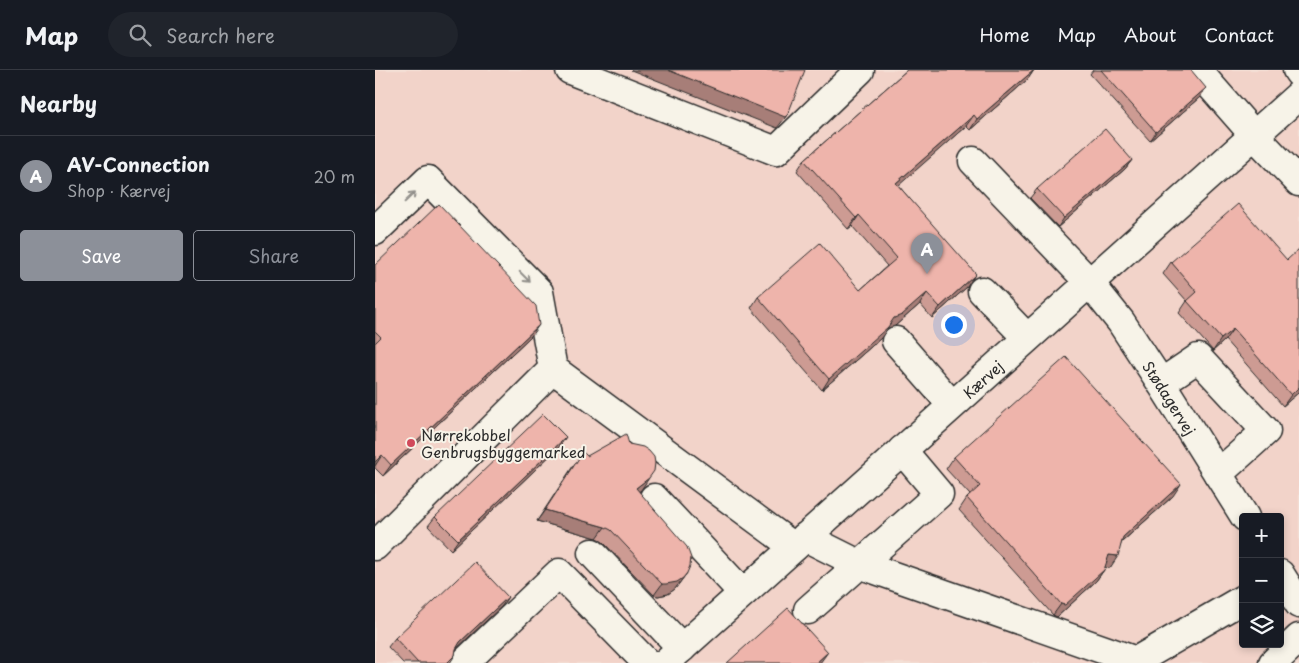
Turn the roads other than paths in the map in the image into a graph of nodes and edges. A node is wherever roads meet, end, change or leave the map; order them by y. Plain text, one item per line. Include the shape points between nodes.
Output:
1 (570, 70) edge
2 (861, 70) edge
3 (1197, 70) edge
4 (1299, 94) edge
5 (1254, 135) junction
6 (973, 161) dead end
7 (1299, 182) edge
8 (375, 231) edge
9 (1089, 282) junction
10 (982, 291) dead end
11 (1027, 338) junction
12 (896, 341) dead end
13 (553, 369) junction
14 (1161, 383) junction
15 (952, 405) junction
16 (902, 450) junction
17 (1218, 474) junction
18 (655, 498) dead end
19 (1242, 513) edge
20 (799, 542) junction
21 (375, 546) edge
22 (592, 553) dead end
23 (859, 564) junction
24 (1284, 580) edge
25 (743, 593) junction
26 (1239, 601) edge
27 (1299, 604) edge
28 (808, 610) dead end
29 (1299, 638) edge
30 (673, 655) edge
31 (464, 663) edge
32 (647, 663) edge
33 (1273, 663) edge

1 - 2 street via 776,152
3 - 5 street
4 - 5 street, Kærvej
5 - 7 street
5 - 9 street, Kærvej
6 - 9 street, Stødagervej
8 -> 13 street via 428,180 539,292
9 - 11 street, Kærvej
9 - 14 street, Stødagervej via 1121,322
10 - 11 street
11 - 15 street, Kærvej
12 - 15 street
13 - 20 street
13 - 21 street
14 - 17 street, Stødagervej
14 - 17 street via 1198,358 1266,431
15 - 16 street, Kærvej
16 - 20 street, Kærvej
16 - 23 street via 939,494
17 - 19 street, Stødagervej
18 - 25 street
20 - 23 street
20 - 25 street, Kærvej
22 - 30 street
23 - 26 street via 1136,661
23 - 28 street
24 - 27 street
25 - 30 street, Kærvej
29 - 33 street
31 - 32 street via 559,573

